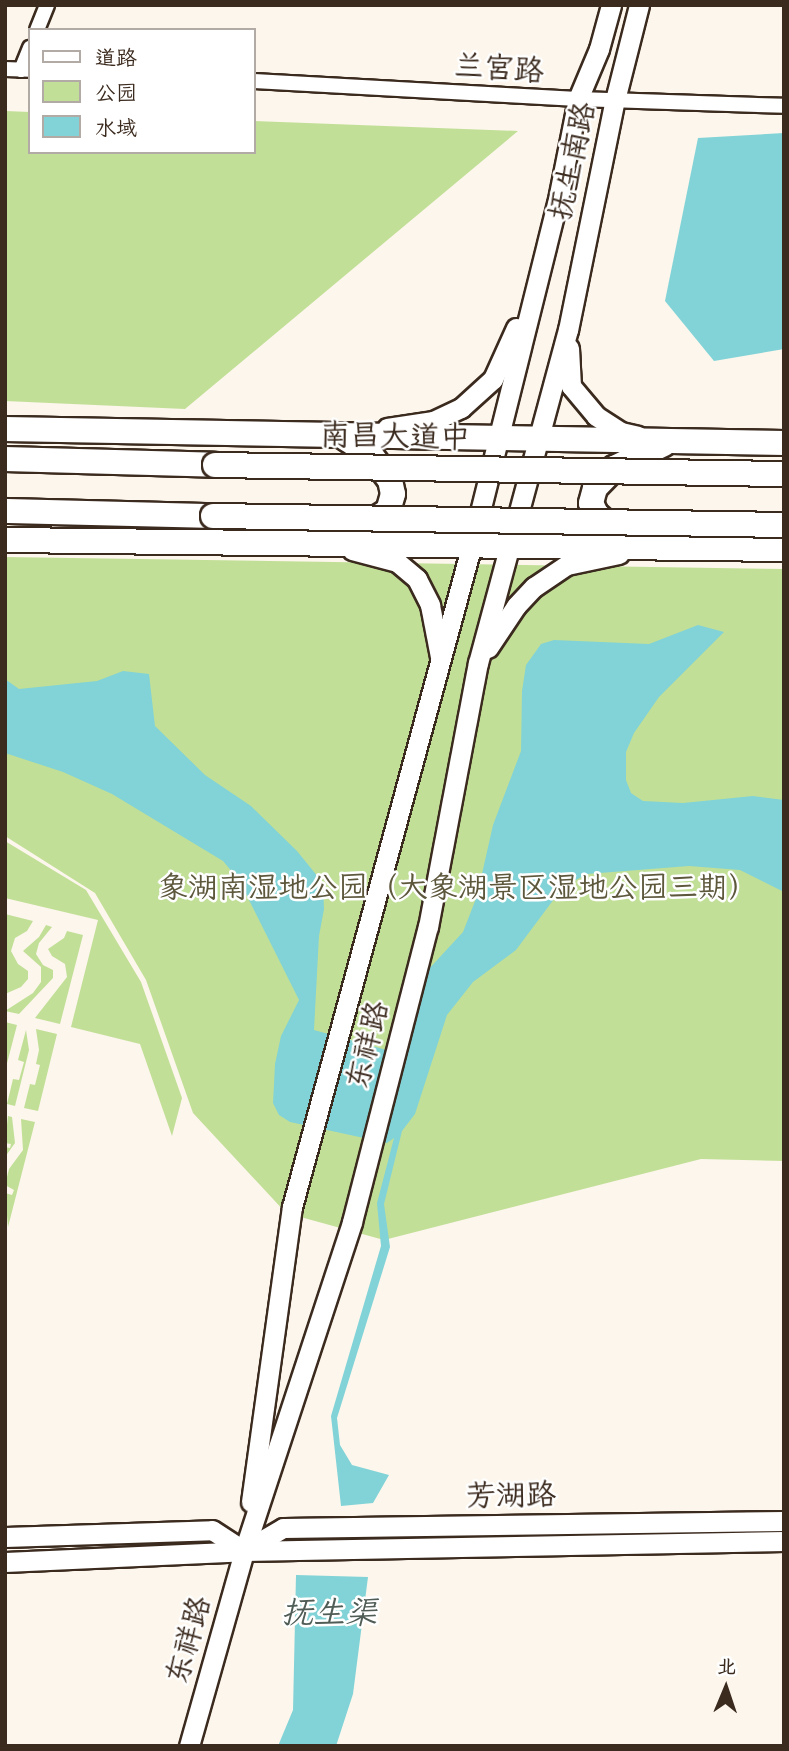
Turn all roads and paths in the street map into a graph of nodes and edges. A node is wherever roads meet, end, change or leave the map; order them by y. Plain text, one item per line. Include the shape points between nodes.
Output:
1 (47, 5) edge
2 (611, 5) edge
3 (639, 5) edge
4 (38, 28) edge
5 (5, 69) edge
6 (25, 70) edge
7 (256, 81) edge
8 (578, 100) junction
9 (615, 100) junction
10 (784, 106) edge
11 (534, 289) junction
12 (568, 330) junction
13 (5, 429) edge
14 (341, 435) junction
15 (498, 439) junction
16 (539, 440) junction
17 (667, 442) junction
18 (784, 443) edge
19 (5, 459) edge
20 (784, 474) edge
21 (5, 511) edge
22 (784, 525) edge
23 (5, 540) edge
24 (321, 541) junction
25 (472, 544) junction
26 (511, 545) junction
27 (652, 548) junction
28 (784, 549) edge
29 (441, 661) junction
30 (478, 663) junction
31 (784, 1521) edge
32 (5, 1537) edge
33 (784, 1541) edge
34 (244, 1551) junction
35 (5, 1562) edge
36 (189, 1746) edge

1 - 4 street
2 - 8 main road, 抚生南路
3 - 9 main road, 抚生南路
5 - 6 street
7 - 8 street, 兰宫路
8 - 9 street, 兰宫路
8 - 11 main road, 抚生南路
9 - 10 street, 兰宫路
9 - 12 main road, 抚生南路
11 - 14 main road via 493,379 461,408 433,421
11 - 15 main road, 东祥路
12 - 16 main road, 东祥路
12 - 17 main road via 571,386 596,416 621,432
13 - 14 highway
14 - 15 highway
14 - 24 highway via 371,455 390,480 393,494 388,511 371,524
15 - 16 highway
15 - 25 main road, 东祥路
16 - 17 highway
16 - 26 main road, 东祥路
17 - 18 highway
17 - 27 highway via 614,468 595,488 591,503 613,531
19 - 20 highway, 南昌大道中, bridge
21 - 22 highway, bridge
23 - 24 highway
24 - 25 highway
24 - 29 main road via 397,562 417,579 430,605
25 - 26 highway
25 - 29 main road, 东祥路
26 - 27 highway
26 - 30 main road, 东祥路
27 - 28 highway
27 - 30 main road via 567,565 545,579 516,606
29 - 34 main road, 东祥路 via 292,1207
30 - 34 main road, 东祥路 via 428,927 352,1222
31 - 34 main road, 芳湖路 via 283,1528
32 - 34 main road via 212,1531
33 - 34 main road, 芳湖路
34 - 35 main road, 芳湖路
34 - 36 main road, 东祥路

